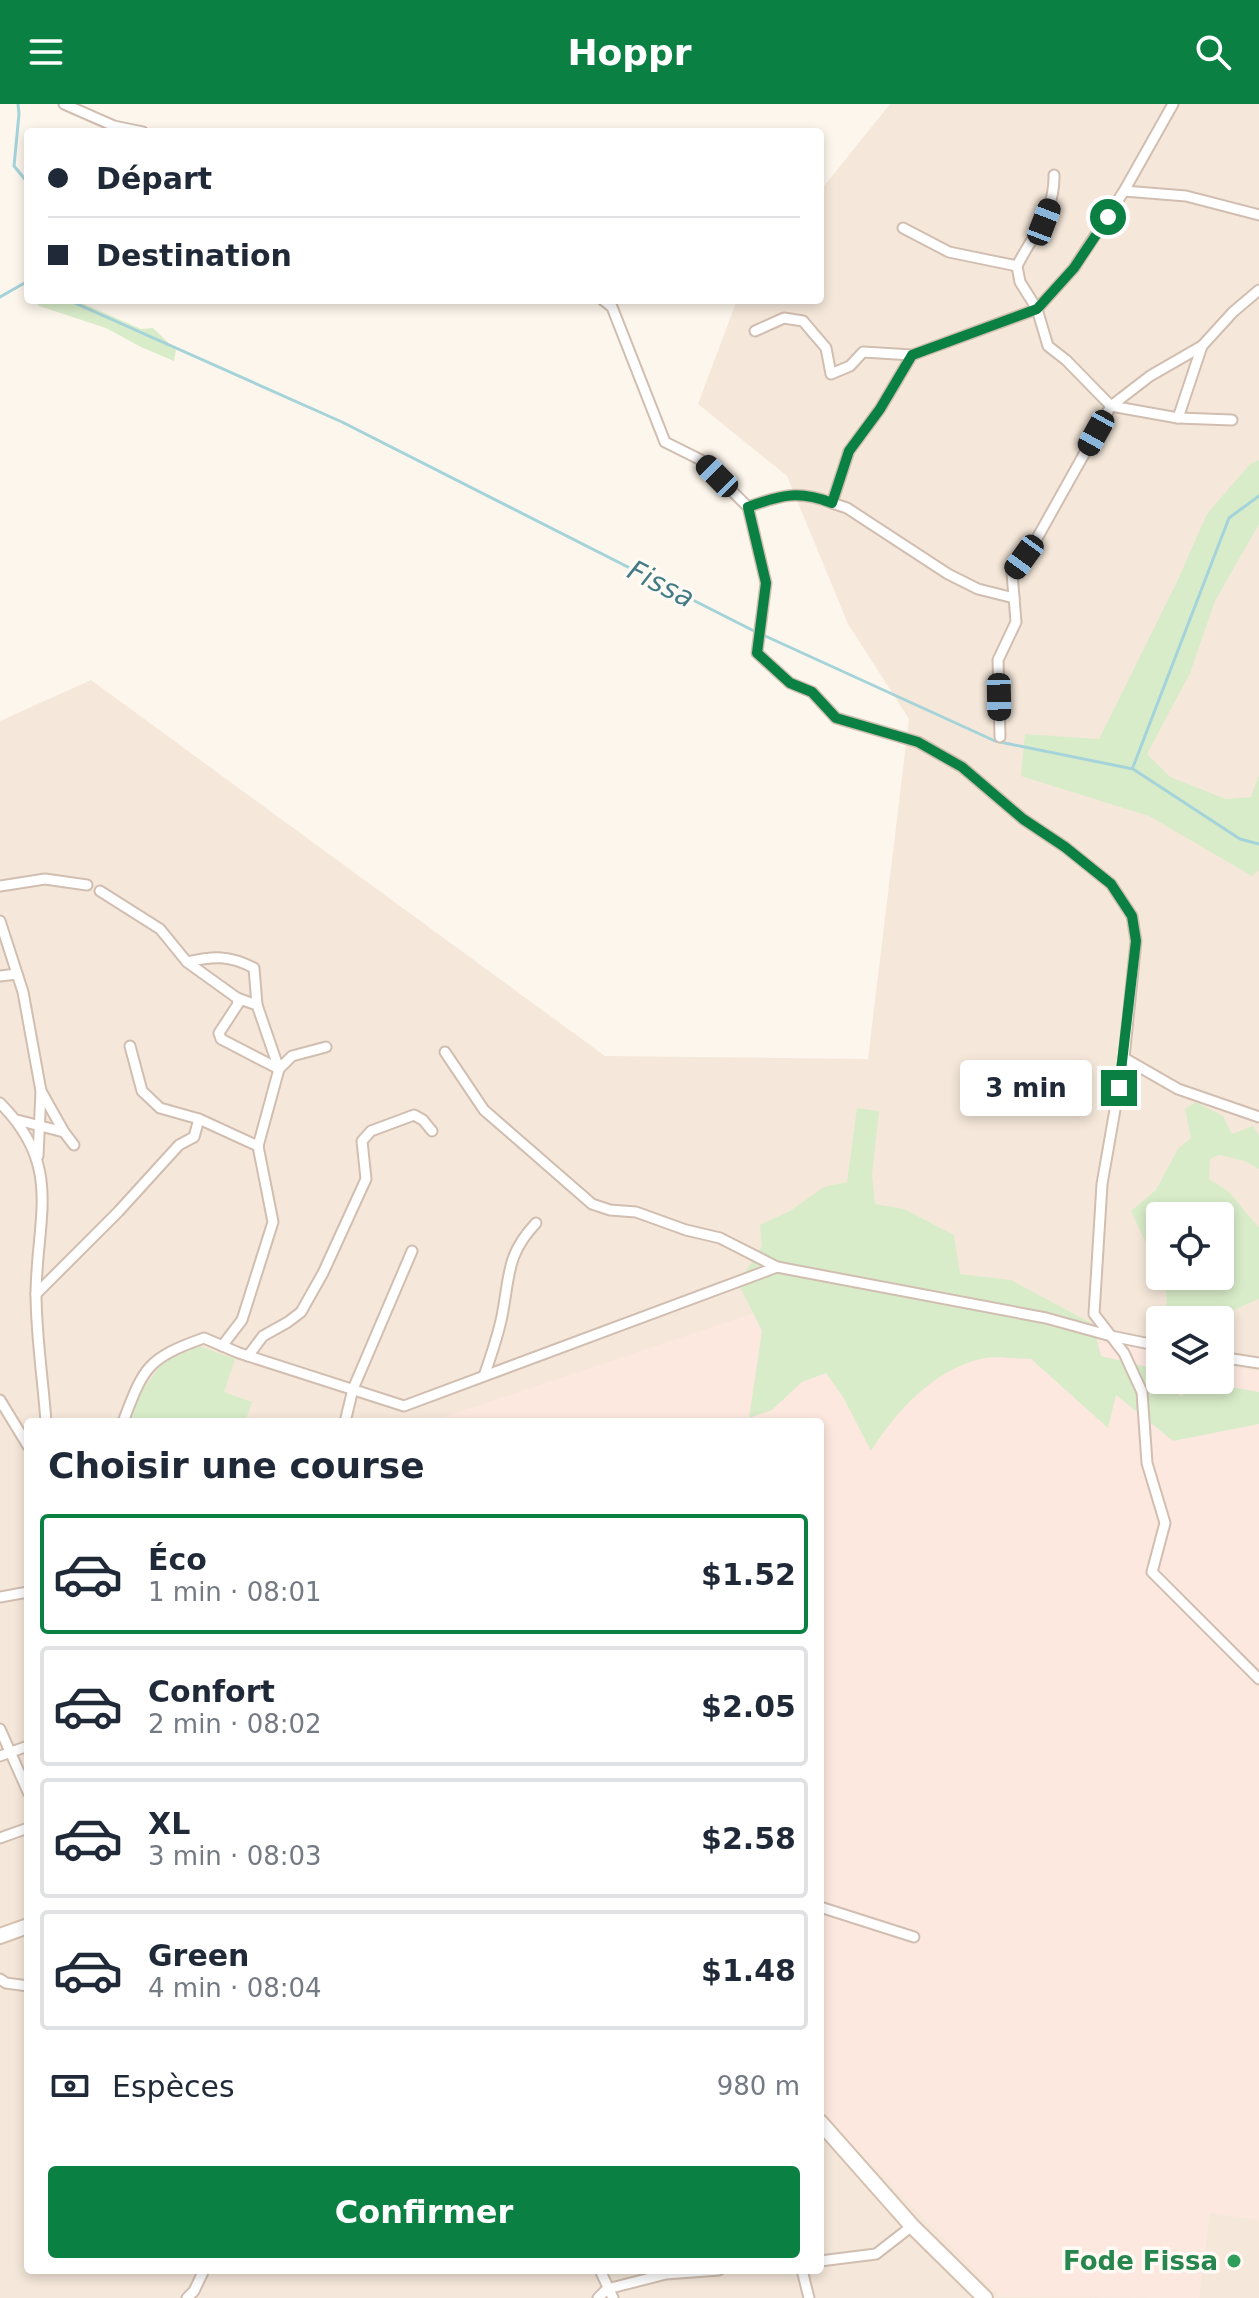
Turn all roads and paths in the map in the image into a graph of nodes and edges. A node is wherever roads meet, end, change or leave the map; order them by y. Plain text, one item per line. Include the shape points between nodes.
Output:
1 (64, 104) edge
2 (1173, 104) edge
3 (124, 128) edge
4 (1054, 175) dead end
5 (1124, 191) junction
6 (1259, 215) edge
7 (903, 228) dead end
8 (1017, 266) junction
9 (1259, 290) edge
10 (608, 304) edge
11 (1037, 309) junction
12 (755, 331) dead end
13 (1202, 346) junction
14 (912, 355) junction
15 (1111, 406) junction
16 (1178, 418) junction
17 (1232, 420) dead end
18 (832, 503) junction
19 (748, 507) junction
20 (1014, 598) junction
21 (1000, 737) dead end
22 (87, 885) dead end
23 (0, 886) edge
24 (100, 891) dead end
25 (0, 921) edge
26 (187, 962) junction
27 (17, 974) junction
28 (0, 976) edge
29 (237, 998) junction
30 (257, 1005) junction
31 (130, 1046) dead end
32 (326, 1047) dead end
33 (445, 1052) dead end
34 (1124, 1058) junction
35 (279, 1069) junction
36 (41, 1091) junction
37 (0, 1103) edge
38 (1259, 1117) edge
39 (199, 1119) junction
40 (17, 1120) junction
41 (40, 1128) junction
42 (432, 1131) dead end
43 (64, 1132) junction
44 (74, 1145) dead end
45 (258, 1146) junction
46 (38, 1160) junction
47 (536, 1223) dead end
48 (412, 1251) dead end
49 (777, 1267) junction
50 (36, 1294) junction
51 (1111, 1336) junction
52 (1146, 1343) edge
53 (222, 1346) junction
54 (248, 1356) junction
55 (1234, 1359) edge
56 (1259, 1363) edge
57 (484, 1376) junction
58 (353, 1389) junction
59 (0, 1400) edge
60 (46, 1418) edge
61 (125, 1418) edge
62 (346, 1418) edge
63 (24, 1439) edge
64 (24, 1593) edge
65 (0, 1597) edge
66 (1259, 1679) edge
67 (0, 1729) edge
68 (24, 1748) edge
69 (12, 1752) junction
70 (0, 1756) edge
71 (24, 1782) edge
72 (24, 1829) edge
73 (0, 1838) edge
74 (824, 1908) edge
75 (24, 1927) edge
76 (0, 1936) edge
77 (914, 1937) dead end
78 (0, 1979) edge
79 (24, 1985) edge
80 (824, 2127) edge
81 (912, 2226) junction
82 (824, 2260) edge
83 (202, 2274) edge
84 (602, 2274) edge
85 (666, 2274) edge
86 (803, 2274) edge
87 (610, 2294) edge
88 (187, 2298) edge
89 (598, 2298) edge
90 (809, 2298) edge
91 (985, 2298) edge

1 - 3 street
2 - 5 street
4 - 8 street via 1055,193 1044,222
5 - 6 street via 1186,196
5 - 11 street via 1074,268
7 - 8 street via 949,252
8 - 11 street via 1020,282
9 - 13 street
10 - 19 street via 665,442 701,460
11 - 14 street
11 - 15 street via 1048,346
12 - 14 street via 784,318 803,321 826,348 831,374 850,366 863,352
13 - 15 street
13 - 16 street
14 - 18 street via 849,451
15 - 16 street
15 - 20 street via 1012,573
16 - 17 street
18 - 19 street via 782,494
18 - 20 street via 948,574
19 - 34 street via 766,583 757,653 790,683 812,692 836,718 918,742 962,767 1111,884 1132,916 1136,941
20 - 21 street via 1016,622 998,660
22 - 23 street via 45,879
24 - 26 street via 160,929
25 - 27 street
26 - 29 street
26 - 30 street via 235,958 254,968
27 - 28 street
27 - 36 street
29 - 30 street
29 - 35 street via 219,1033 221,1039
30 - 35 street
31 - 39 street via 142,1091 160,1108
32 - 35 street via 292,1056
33 - 49 street via 484,1110 592,1204 720,1238
34 - 38 street via 1178,1089
34 - 51 street via 1102,1184 1094,1314
35 - 45 street
36 - 41 street
36 - 43 street
37 - 40 street
39 - 45 street
39 - 50 street via 194,1137 179,1145
40 - 41 street
40 - 46 street
41 - 43 street
41 - 46 street
42 - 54 street via 414,1115 371,1131 362,1141 366,1179 323,1273 301,1312 263,1336
43 - 44 street
45 - 53 street via 273,1222 242,1320
46 - 50 street via 44,1191
47 - 57 street via 512,1257
48 - 58 street
49 - 51 street via 1046,1318
49 - 57 street
50 - 60 street
51 - 52 street
51 - 66 street via 1142,1392 1147,1463 1165,1523 1152,1572
53 - 54 street
53 - 61 street via 204,1338 152,1362
54 - 58 street
55 - 56 street
57 - 58 street via 404,1406
58 - 62 street
59 - 63 street
64 - 65 street
67 - 69 street
68 - 69 street
69 - 70 street
69 - 71 street
72 - 73 street
74 - 77 street
75 - 76 main road
78 - 79 street
80 - 81 main road
81 - 82 street via 876,2254
81 - 91 main road
83 - 88 street
84 - 87 street
85 - 87 street
86 - 90 street
87 - 89 street

